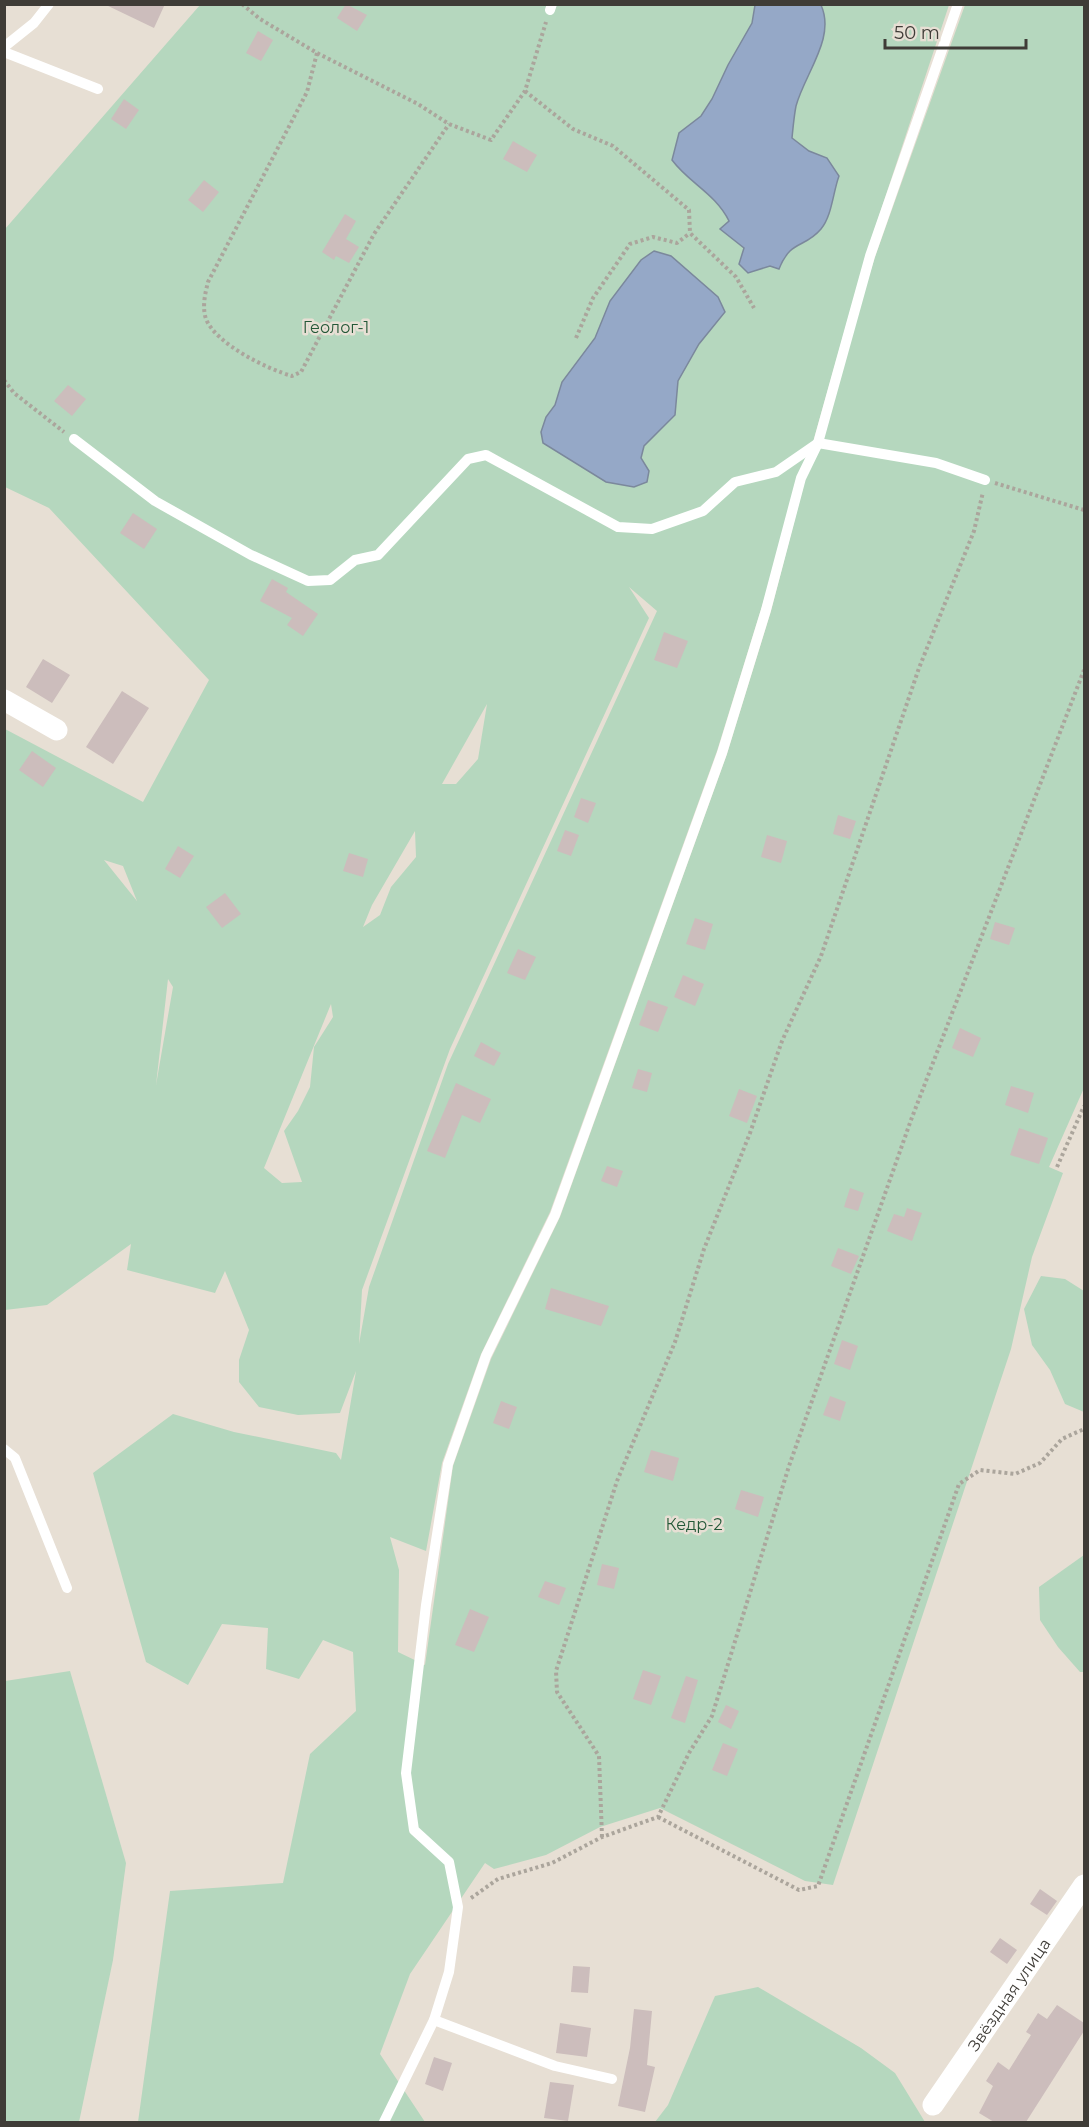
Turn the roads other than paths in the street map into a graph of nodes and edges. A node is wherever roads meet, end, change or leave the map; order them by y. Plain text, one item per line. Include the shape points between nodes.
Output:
1 (49, 4) edge
2 (958, 4) edge
3 (4, 49) edge
4 (98, 89) dead end
5 (74, 439) road end
6 (818, 443) junction
7 (985, 480) road end
8 (4, 700) edge
9 (57, 730) dead end
10 (4, 1449) edge
11 (67, 1588) dead end
12 (1084, 1885) edge
13 (434, 2019) junction
14 (612, 2079) dead end
15 (933, 2105) dead end
16 (384, 2122) edge

1 - 3 lane
2 - 6 lane via 870,256
3 - 4 lane
5 - 6 lane via 155,501 251,555 308,581 330,580 355,560 378,555 468,459 486,455 618,527 652,529 703,511 735,482 776,472
6 - 7 lane via 936,464
6 - 13 lane via 801,478 722,753 563,1193 486,1356 448,1464 406,1773 414,1830 449,1863 458,1907 449,1972
8 - 9 street
10 - 11 lane via 15,1458
12 - 15 street, Звёздная улица
13 - 14 lane via 555,2066
13 - 16 lane

